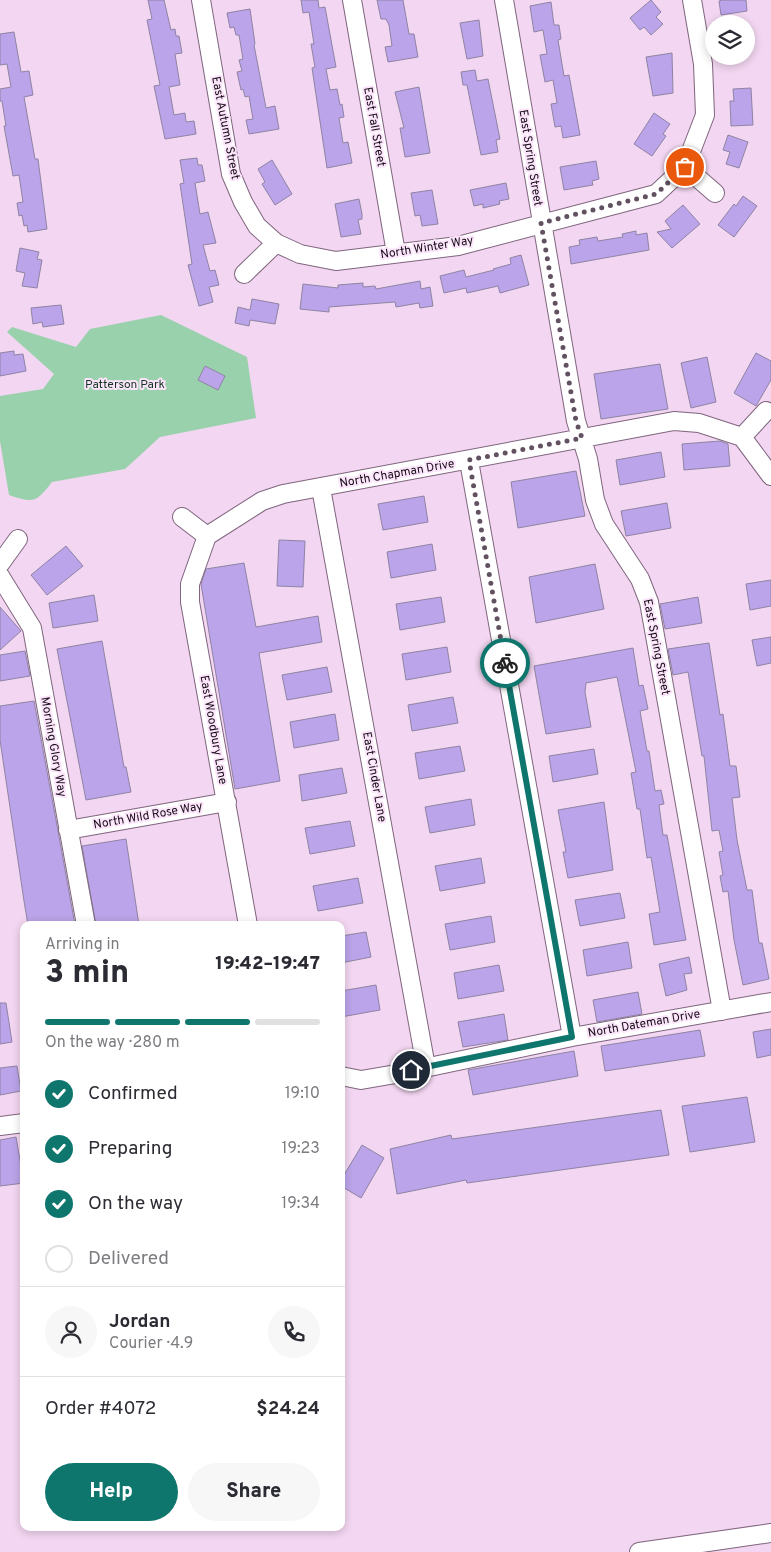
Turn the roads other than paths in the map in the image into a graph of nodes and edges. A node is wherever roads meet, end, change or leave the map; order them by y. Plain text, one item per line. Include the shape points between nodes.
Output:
1 (200, 0) edge
2 (352, 0) edge
3 (504, 0) edge
4 (692, 0) edge
5 (685, 167) junction
6 (715, 193) dead end
7 (541, 223) junction
8 (276, 243) junction
9 (396, 253) junction
10 (244, 274) dead end
11 (766, 412) dead end
12 (742, 437) junction
13 (582, 438) junction
14 (469, 460) junction
15 (771, 476) edge
16 (321, 488) junction
17 (182, 517) dead end
18 (207, 536) junction
19 (18, 539) dead end
20 (0, 564) edge
21 (0, 576) edge
22 (227, 802) junction
23 (68, 830) junction
24 (85, 921) edge
25 (247, 921) edge
26 (771, 1002) edge
27 (722, 1011) junction
28 (572, 1037) junction
29 (426, 1067) junction
30 (345, 1077) edge
31 (20, 1124) edge
32 (0, 1126) edge
33 (771, 1533) edge
34 (650, 1551) edge

1 - 8 street, East Autumn Street via 231,174 257,226
2 - 9 street, East Fall Street
3 - 7 street, East Spring Street
4 - 5 street via 703,64 705,115
5 - 6 street
5 - 7 street, North Winter Way via 656,194
7 - 9 street, North Winter Way via 458,246
7 - 13 street, East Spring Street via 576,421
8 - 9 street, North Winter Way via 300,254 336,261
8 - 10 street
11 - 12 street
12 - 13 street, North Chapman Drive via 698,422 674,421
12 - 15 street
13 - 14 street, North Chapman Drive
13 - 27 street, East Spring Street via 595,500 604,524 640,579 648,602
14 - 16 street, North Chapman Drive
14 - 28 street
16 - 18 street, North Chapman Drive via 262,501
16 - 29 street, East Cinder Lane
17 - 18 street
18 - 22 street, East Woodbury Lane via 190,584 190,602
19 - 20 street
21 - 23 street, Morning Glory Way via 32,628
22 - 23 street, North Wild Rose Way
22 - 25 street, East Woodbury Lane
23 - 24 street, Morning Glory Way
26 - 27 street, North Dateman Drive
27 - 28 street, North Dateman Drive
28 - 29 street, North Dateman Drive
29 - 30 street, North Dateman Drive via 361,1080
31 - 32 street
33 - 34 street

